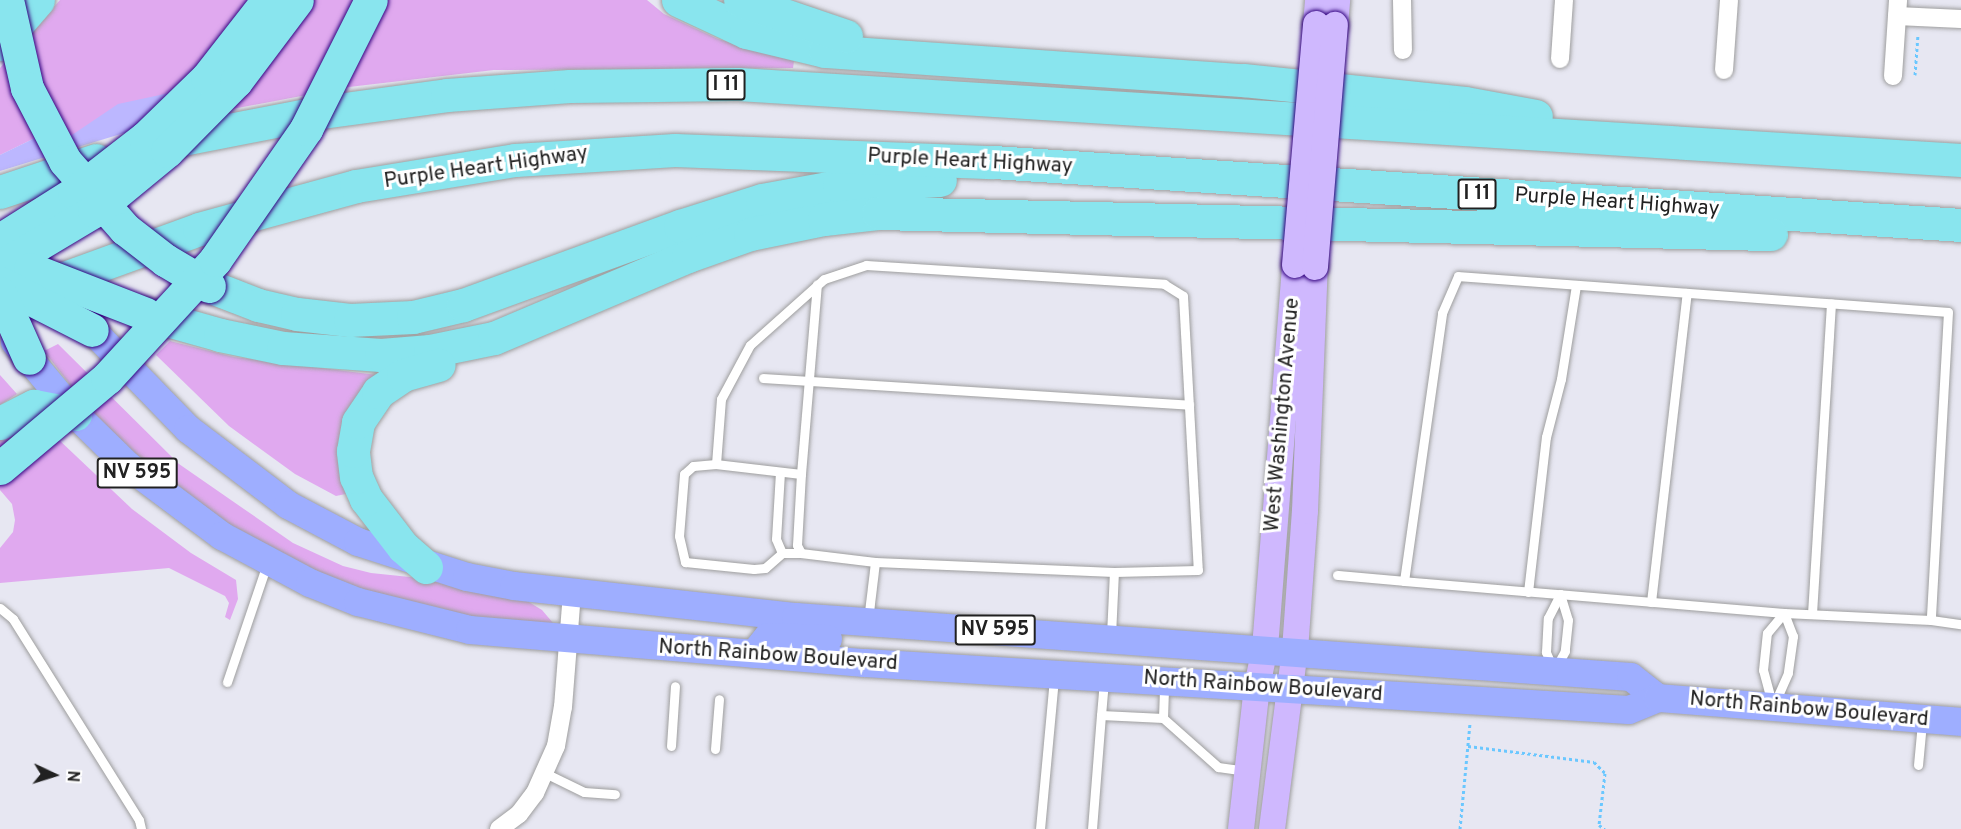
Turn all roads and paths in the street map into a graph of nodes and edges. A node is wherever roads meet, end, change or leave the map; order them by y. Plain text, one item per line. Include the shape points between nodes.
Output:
1 (7, 0) edge
2 (38, 0) edge
3 (268, 0) edge
4 (297, 0) edge
5 (371, 0) edge
6 (678, 0) edge
7 (740, 0) edge
8 (1402, 0) edge
9 (1564, 0) edge
10 (1729, 0) edge
11 (1897, 8) edge
12 (1326, 12) edge
13 (1919, 17) junction
14 (1961, 19) edge
15 (0, 44) edge
16 (1403, 50) dead end
17 (1560, 59) dead end
18 (1005, 63) junction
19 (1724, 70) dead end
20 (1915, 75) dead end
21 (1893, 76) dead end
22 (1676, 141) junction
23 (1961, 160) edge
24 (993, 162) junction
25 (0, 192) edge
26 (1961, 225) edge
27 (1961, 239) edge
28 (0, 240) edge
29 (0, 253) edge
30 (1305, 266) junction
31 (15, 268) edge
32 (0, 284) edge
33 (817, 285) junction
34 (1576, 285) junction
35 (0, 293) edge
36 (1687, 293) junction
37 (0, 304) edge
38 (1831, 304) junction
39 (567, 306) junction
40 (0, 324) edge
41 (92, 330) joint
42 (29, 358) junction
43 (763, 378) dead end
44 (809, 380) junction
45 (1189, 405) junction
46 (75, 414) junction
47 (0, 423) edge
48 (716, 464) junction
49 (0, 468) edge
50 (780, 472) junction
51 (801, 474) junction
52 (782, 553) junction
53 (801, 553) junction
54 (268, 562) junction
55 (875, 562) junction
56 (426, 567) junction
57 (1114, 572) junction
58 (1337, 574) dead end
59 (1404, 581) junction
60 (1528, 591) junction
61 (572, 592) junction
62 (1560, 594) junction
63 (1651, 602) junction
64 (0, 608) edge
65 (1784, 613) junction
66 (1812, 614) junction
67 (1931, 620) junction
68 (867, 622) junction
69 (1961, 624) edge
70 (985, 629) junction
71 (1547, 632) junction
72 (1566, 634) junction
73 (1110, 638) junction
74 (569, 641) junction
75 (1264, 648) junction
76 (1295, 650) junction
77 (754, 654) junction
78 (865, 663) junction
79 (1554, 670) junction
80 (1054, 673) junction
81 (1105, 676) junction
82 (1165, 681) junction
83 (227, 682) dead end
84 (675, 686) dead end
85 (1257, 686) junction
86 (1287, 688) junction
87 (1658, 698) junction
88 (719, 699) dead end
89 (1773, 708) junction
90 (1101, 715) junction
91 (1163, 718) junction
92 (1922, 719) junction
93 (1470, 722) dead end
94 (1961, 722) edge
95 (671, 746) dead end
96 (1468, 746) junction
97 (715, 749) dead end
98 (1918, 765) dead end
99 (1247, 771) junction
100 (545, 773) junction
101 (615, 794) dead end
102 (141, 829) edge
103 (499, 829) edge
104 (1040, 829) edge
105 (1092, 829) edge
106 (1241, 829) edge
107 (1272, 829) edge
108 (1460, 829) edge
109 (1605, 829) edge

1 - 24 highway, bridge via 27,88 65,161 97,202 129,233 209,286 258,305 297,314 357,320 413,317 463,305 751,203 860,183 968,180
2 - 15 highway
3 - 28 highway, bridge via 207,78 136,146 74,193
4 - 31 highway, bridge via 236,81 167,151 94,211
5 - 49 highway, bridge via 306,129 210,267 107,378
6 - 18 highway via 730,26 793,46 858,55
7 - 18 highway via 792,21 860,39
8 - 16 street
9 - 17 street
10 - 19 street
11 - 13 street
11 - 21 street
12 - 30 main road, West Washington Avenue, bridge
13 - 14 street
13 - 20 path
18 - 22 highway via 1243,80 1465,103
22 - 23 highway, I 11
22 - 25 highway, I 11 via 808,86 579,86 427,97 257,123 142,148
24 - 26 highway, Purple Heart Highway / I 11
24 - 37 highway, Purple Heart Highway / I 11 via 707,149 580,154 452,168 356,186 241,216 117,257
27 - 39 highway via 886,213 824,219 750,234
28 - 31 main road, bridge
29 - 31 highway, bridge
30 - 75 main road, West Washington Avenue
30 - 76 main road, West Washington Avenue via 1305,511
31 - 39 highway, bridge via 146,314 267,345 381,355 478,342
32 - 41 highway, bridge
33 - 44 lane
33 - 45 lane via 866,265 1164,284 1183,296
33 - 48 lane via 750,345 721,399
34 - 36 lane
34 - 59 lane via 1458,276 1442,313
34 - 60 lane via 1561,379 1546,437
35 - 42 highway, bridge
36 - 38 lane
36 - 63 lane
38 - 66 lane
38 - 67 lane via 1948,312
39 - 56 highway via 492,351 403,375 384,387 365,408 353,444 358,483 395,537
40 - 42 main road, North Rainbow Boulevard / NV 595, bridge
41 - 56 main road, North Rainbow Boulevard / NV 595 via 188,429 241,472 335,531
42 - 46 main road, North Rainbow Boulevard / NV 595
43 - 44 lane
44 - 45 lane
44 - 51 lane
45 - 57 lane via 1198,570
46 - 47 highway via 51,406 34,406
46 - 54 main road, North Rainbow Boulevard / NV 595 via 168,498
48 - 50 lane
48 - 52 lane via 693,466 684,474 680,536 685,562 765,568
50 - 51 lane
50 - 52 lane via 776,539
51 - 53 lane via 797,545
52 - 53 lane
53 - 55 lane
54 - 74 main road, North Rainbow Boulevard / NV 595 via 358,602 424,620 498,634
54 - 83 lane
55 - 57 lane
55 - 68 lane
56 - 61 main road, North Rainbow Boulevard / NV 595 via 498,584
57 - 73 lane
58 - 59 lane
59 - 60 lane
60 - 62 lane
61 - 68 main road, North Rainbow Boulevard / NV 595
61 - 74 street
62 - 63 lane
62 - 71 lane via 1548,618
62 - 72 lane via 1568,620
63 - 65 lane
64 - 102 lane via 13,619
65 - 66 lane
65 - 89 lane via 1793,636 1788,673
65 - 89 lane via 1767,633 1762,670
66 - 67 lane
67 - 69 lane
68 - 70 main road, North Rainbow Boulevard / NV 595
68 - 77 main road via 857,634 843,639 768,637
70 - 73 main road, North Rainbow Boulevard / NV 595
70 - 78 main road via 948,646 878,644 871,648
71 - 72 lane
71 - 79 lane via 1546,652
72 - 79 lane via 1564,651
73 - 75 main road, North Rainbow Boulevard / NV 595
74 - 77 main road, North Rainbow Boulevard / NV 595
74 - 100 street via 559,732
75 - 76 main road, North Rainbow Boulevard / NV 595
75 - 85 main road, West Washington Avenue
76 - 79 main road, North Rainbow Boulevard
76 - 86 main road, West Washington Avenue
77 - 78 main road, North Rainbow Boulevard / NV 595
78 - 80 main road, North Rainbow Boulevard / NV 595
79 - 87 main road, North Rainbow Boulevard via 1631,677
80 - 81 main road, North Rainbow Boulevard / NV 595
80 - 104 lane
81 - 82 main road, North Rainbow Boulevard / NV 595
81 - 90 lane
82 - 85 main road, North Rainbow Boulevard / NV 595
82 - 91 lane
84 - 95 lane
85 - 86 main road, North Rainbow Boulevard / NV 595
85 - 99 main road, West Washington Avenue
86 - 87 main road, North Rainbow Boulevard via 1629,710
86 - 107 main road, West Washington Avenue
87 - 89 main road, North Rainbow Boulevard
88 - 97 lane
89 - 92 main road, North Rainbow Boulevard
90 - 91 lane
90 - 105 lane
91 - 99 lane via 1218,767
92 - 94 main road, North Rainbow Boulevard
92 - 98 lane
93 - 96 path
96 - 108 path
96 - 109 path via 1594,762 1605,773 1599,825
99 - 106 main road, West Washington Avenue
100 - 101 lane via 584,792
100 - 103 street via 519,814

